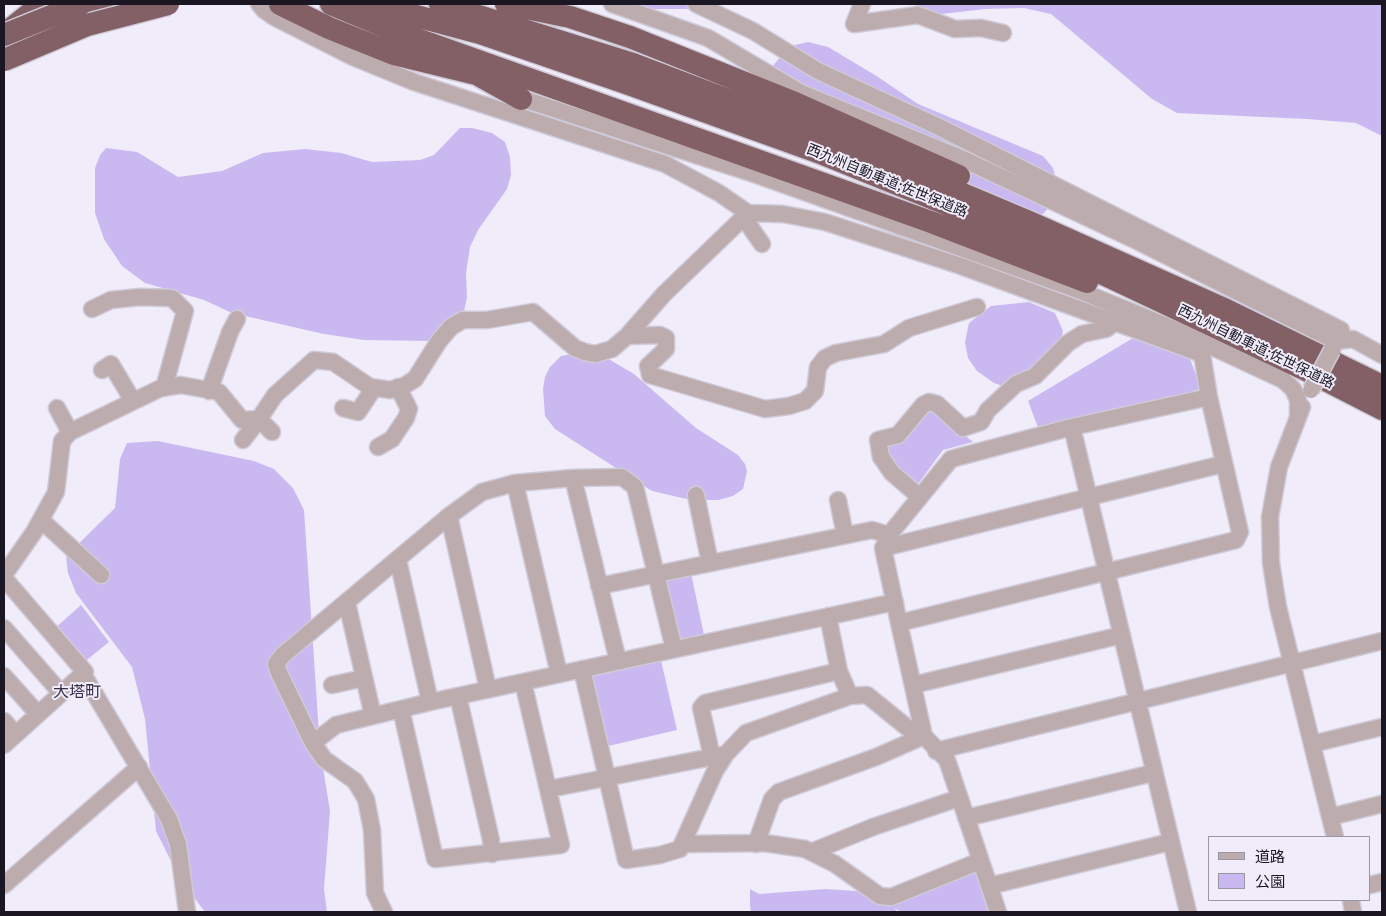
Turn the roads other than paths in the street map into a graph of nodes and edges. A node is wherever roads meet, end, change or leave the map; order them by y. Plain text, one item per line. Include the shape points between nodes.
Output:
1 (42, 4) edge
2 (51, 4) edge
3 (82, 4) edge
4 (110, 4) edge
5 (168, 4) edge
6 (259, 4) edge
7 (280, 4) edge
8 (330, 4) edge
9 (371, 4) edge
10 (506, 4) edge
11 (532, 4) edge
12 (612, 4) edge
13 (696, 4) edge
14 (862, 4) edge
15 (445, 11) edge
16 (570, 17) junction
17 (1003, 33) dead end
18 (4, 35) edge
19 (398, 44) junction
20 (10, 58) edge
21 (4, 71) edge
22 (480, 76) junction
23 (581, 96) junction
24 (521, 99) junction
25 (746, 215) junction
26 (762, 244) dead end
27 (977, 307) dead end
28 (1222, 308) junction
29 (92, 309) dead end
30 (237, 319) dead end
31 (1116, 322) junction
32 (627, 336) junction
33 (1336, 340) junction
34 (1382, 355) edge
35 (110, 364) dead end
36 (1304, 369) junction
37 (1382, 386) edge
38 (398, 387) junction
39 (164, 388) junction
40 (374, 388) junction
41 (209, 391) junction
42 (1209, 397) junction
43 (133, 402) junction
44 (57, 408) dead end
45 (343, 408) dead end
46 (1382, 409) edge
47 (1298, 416) junction
48 (258, 419) junction
49 (1072, 427) junction
50 (70, 432) junction
51 (272, 432) dead end
52 (243, 440) dead end
53 (378, 447) dead end
54 (1223, 464) junction
55 (573, 478) junction
56 (515, 483) junction
57 (696, 496) dead end
58 (920, 497) junction
59 (1090, 498) junction
60 (838, 500) dead end
61 (449, 516) junction
62 (41, 520) junction
63 (845, 535) junction
64 (886, 541) junction
65 (398, 560) junction
66 (710, 563) junction
67 (1108, 573) junction
68 (657, 574) junction
69 (101, 575) dead end
70 (4, 577) edge
71 (599, 586) junction
72 (895, 602) junction
73 (347, 603) junction
74 (828, 616) junction
75 (899, 623) junction
76 (4, 628) edge
77 (1122, 635) junction
78 (1382, 641) edge
79 (674, 649) junction
80 (618, 661) junction
81 (1293, 664) junction
82 (582, 669) junction
83 (838, 671) junction
84 (84, 674) junction
85 (559, 674) junction
86 (4, 676) edge
87 (364, 678) junction
88 (523, 682) junction
89 (332, 685) dead end
90 (913, 685) junction
91 (488, 689) junction
92 (61, 693) junction
93 (458, 696) junction
94 (850, 696) junction
95 (1136, 701) junction
96 (430, 702) junction
97 (401, 709) junction
98 (38, 714) junction
99 (373, 716) junction
100 (4, 721) edge
101 (1382, 727) edge
102 (924, 736) junction
103 (10, 739) edge
104 (313, 743) junction
105 (1312, 744) junction
106 (936, 751) junction
107 (719, 755) junction
108 (139, 767) junction
109 (1154, 773) junction
110 (607, 778) junction
111 (550, 789) junction
112 (959, 798) junction
113 (1382, 804) edge
114 (1330, 817) junction
115 (966, 818) junction
116 (1335, 836) edge
117 (1170, 842) junction
118 (682, 844) junction
119 (756, 844) junction
120 (811, 852) junction
121 (492, 854) junction
122 (980, 861) junction
123 (4, 885) edge
124 (989, 886) junction
125 (187, 912) edge
126 (384, 912) edge
127 (998, 912) edge
128 (1187, 912) edge

1 - 18 highway
2 - 18 highway
3 - 18 highway, bridge
3 - 20 highway
4 - 20 highway
5 - 20 highway, bridge via 88,25
6 - 25 street via 274,16 353,57 414,82 665,164 719,193
7 - 19 highway via 329,28
8 - 19 highway
9 - 15 highway, 西九州自動車道;佐世保道路
10 - 16 highway
11 - 16 highway
12 - 33 street via 708,38 801,93 965,160
13 - 33 street via 753,31 818,71 937,126
14 - 17 street via 854,24 918,14 955,30 981,28
15 - 28 highway, 西九州自動車道;佐世保道路 via 633,64 834,140
15 - 36 highway, 西九州自動車道;佐世保道路 via 626,83 876,176 1080,263
16 - 28 highway via 648,44 795,103 920,158 1045,217
19 - 22 highway
19 - 23 highway
19 - 24 street
20 - 21 highway
22 - 23 highway
22 - 24 highway
23 - 36 highway via 940,226
24 - 47 street via 757,175 1078,290 1176,330 1283,380 1293,389 1298,400
25 - 26 street
25 - 31 street via 783,214 826,222
25 - 32 street via 664,294
27 - 32 street via 909,328 884,344 825,358 818,367 814,391 805,401 765,409 650,375 648,366 666,349 666,338 660,335
28 - 37 highway, 西九州自動車道;佐世保道路
29 - 39 street via 111,300 140,297 172,298 184,311
30 - 41 street
31 - 42 street via 1202,354
31 - 58 street via 1106,329 1082,334 1068,343 1035,376 1016,384 988,410 981,422 963,428 937,404 929,402 898,435 878,440 881,456 892,473
32 - 38 street via 612,349 595,354 575,348 533,312 487,320 463,320 451,327 439,341 415,379
33 - 34 street via 1353,339
33 - 47 street, bridge
35 - 43 street
36 - 46 highway, 西九州自動車道;佐世保道路
38 - 40 street via 390,390
38 - 53 street via 409,409 392,439
39 - 41 street via 181,385
39 - 43 street
40 - 45 street via 358,412
40 - 48 street via 333,362 314,360 275,395
41 - 48 street via 219,392 242,420
42 - 49 street
42 - 54 street
43 - 50 street
44 - 50 street
47 - 81 street via 1279,467 1270,517 1271,563 1278,607
48 - 51 street
48 - 52 street
49 - 58 street via 950,459
49 - 59 street
50 - 62 street via 62,441 56,492
54 - 59 street
54 - 67 street via 1240,532 1236,540
55 - 56 street
55 - 68 street via 622,477 635,487
55 - 71 street
56 - 61 street via 482,492
56 - 85 street
57 - 66 street
58 - 64 street
59 - 64 street
59 - 67 street
60 - 63 street
61 - 65 street
61 - 91 street
62 - 69 street
62 - 70 street
63 - 64 street via 872,530
63 - 66 street
64 - 72 street
65 - 73 street
65 - 96 street
66 - 68 street
67 - 75 street
67 - 77 street
68 - 71 street
68 - 79 street
70 - 84 street via 86,672
71 - 80 street
72 - 74 street
72 - 75 street
73 - 87 street
73 - 104 street via 276,664
74 - 79 street
74 - 83 street
75 - 90 street
76 - 92 street
77 - 90 street
77 - 95 street
78 - 81 street
79 - 80 street
80 - 82 street
81 - 95 street
81 - 105 street
82 - 85 street
82 - 110 street
83 - 94 street
83 - 107 street via 705,703 701,708
84 - 92 street
84 - 108 street
85 - 88 street
86 - 98 street
87 - 89 street
87 - 99 street
88 - 91 street
88 - 111 street
90 - 102 street
91 - 93 street
92 - 98 street
93 - 96 street
93 - 121 street
94 - 102 street via 867,695
94 - 107 street via 746,733
95 - 106 street
95 - 109 street
96 - 97 street
97 - 99 street
97 - 121 street via 435,860
98 - 103 street
99 - 104 street via 336,724
100 - 103 street
101 - 105 street
102 - 106 street
102 - 119 street via 779,792 772,799
104 - 126 street via 324,759 355,781 366,799 372,830 375,893
105 - 114 street
106 - 112 street via 947,760
107 - 110 street
107 - 118 street
108 - 123 street
108 - 125 street via 169,818 178,844
109 - 115 street
109 - 117 street
110 - 111 street
110 - 118 street via 626,860 660,856 680,849
111 - 121 street via 561,845
112 - 115 street
112 - 120 street
113 - 114 street
114 - 116 street
115 - 122 street
117 - 124 street
117 - 128 street
118 - 119 street
119 - 120 street
120 - 122 street via 835,864 880,896 891,897
122 - 124 street
124 - 127 street

